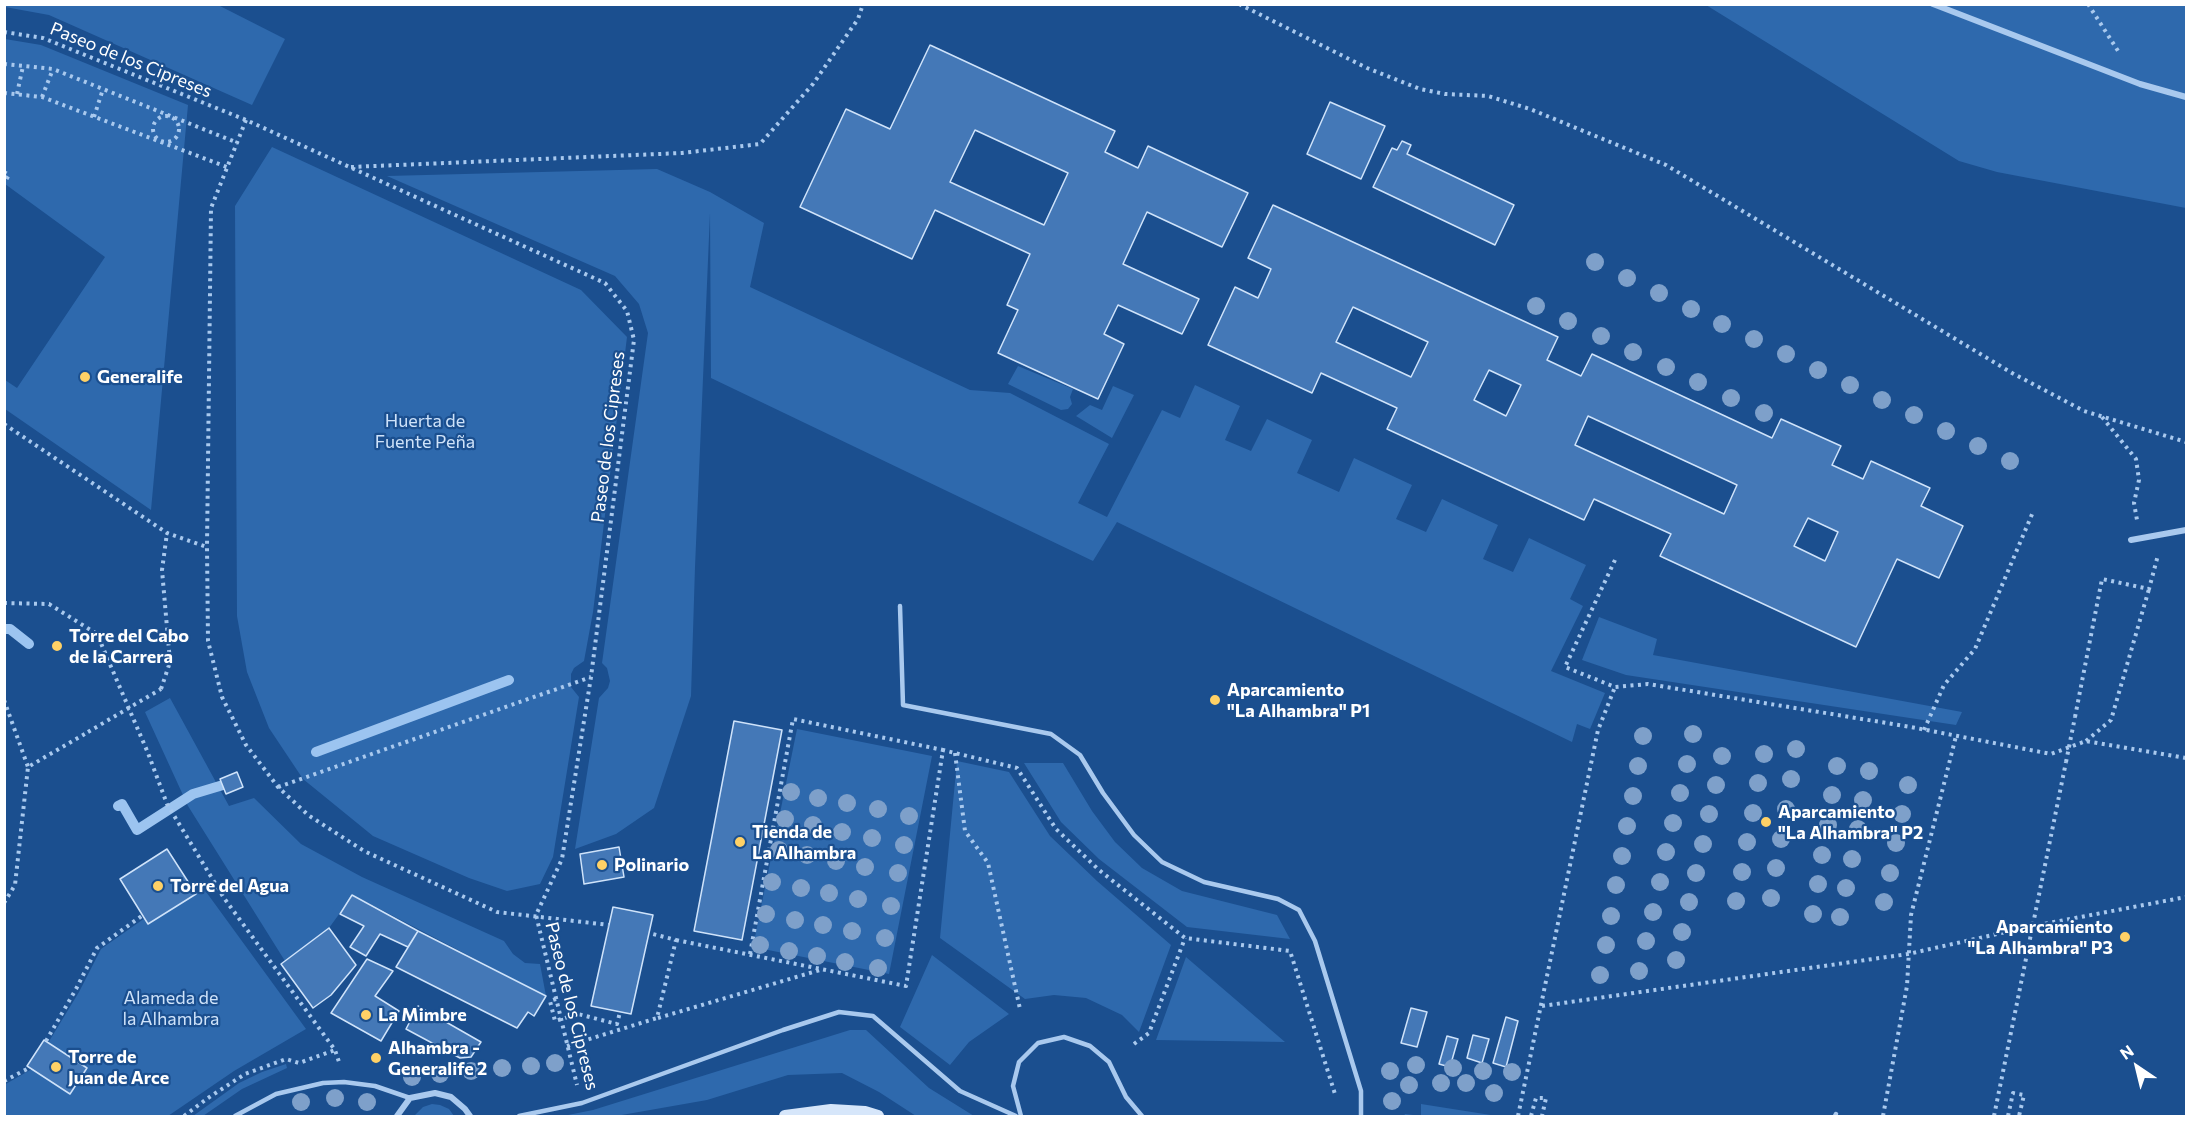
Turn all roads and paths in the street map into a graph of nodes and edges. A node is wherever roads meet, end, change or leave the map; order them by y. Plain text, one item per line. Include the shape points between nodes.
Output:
1 (863, 4) edge
2 (1239, 4) edge
3 (1933, 4) edge
4 (2088, 4) edge
5 (4, 32) edge
6 (4, 64) edge
7 (23, 66) junction
8 (53, 69) junction
9 (2140, 84) junction
10 (103, 89) junction
11 (4, 93) edge
12 (17, 94) junction
13 (42, 97) junction
14 (2187, 97) edge
15 (170, 116) junction
16 (94, 117) junction
17 (246, 120) junction
18 (162, 142) junction
19 (238, 143) junction
20 (227, 167) junction
21 (348, 167) junction
22 (4, 172) edge
23 (4, 183) edge
24 (2102, 417) junction
25 (4, 424) edge
26 (2187, 442) edge
27 (2033, 512) dead end
28 (2187, 530) edge
29 (167, 533) junction
30 (2163, 534) junction
31 (2140, 538) junction
32 (2131, 540) dead end
33 (207, 547) junction
34 (1615, 560) dead end
35 (2149, 589) junction
36 (4, 603) edge
37 (900, 606) dead end
38 (591, 677) junction
39 (1615, 687) junction
40 (4, 700) edge
41 (1924, 730) junction
42 (1956, 736) junction
43 (2086, 741) junction
44 (943, 750) junction
45 (955, 753) junction
46 (2187, 758) edge
47 (28, 767) junction
48 (278, 787) junction
49 (2187, 897) edge
50 (4, 903) edge
51 (143, 915) dead end
52 (536, 915) junction
53 (609, 925) dead end
54 (2032, 926) junction
55 (649, 933) dead end
56 (1185, 938) junction
57 (676, 940) junction
58 (1908, 954) junction
59 (750, 955) junction
60 (823, 969) junction
61 (1542, 1006) junction
62 (1020, 1009) dead end
63 (620, 1012) dead end
64 (657, 1018) junction
65 (560, 1019) junction
66 (46, 1041) dead end
67 (1134, 1044) dead end
68 (567, 1046) junction
69 (336, 1050) junction
70 (29, 1068) dead end
71 (4, 1082) edge
72 (344, 1082) junction
73 (1335, 1094) dead end
74 (410, 1098) junction
75 (582, 1103) junction
76 (239, 1115) edge
77 (184, 1116) edge
78 (397, 1116) edge
79 (470, 1116) edge
80 (519, 1116) edge
81 (784, 1116) edge
82 (878, 1116) edge
83 (1016, 1116) edge
84 (1021, 1116) edge
85 (1142, 1116) edge
86 (1360, 1116) edge
87 (1518, 1116) edge
88 (1531, 1116) edge
89 (1542, 1116) edge
90 (1883, 1116) edge
91 (1994, 1116) edge
92 (2008, 1116) edge
93 (2019, 1116) edge

1 - 21 path via 858,19 813,84 760,144 682,153
2 - 24 path via 1367,68 1420,89 1488,96 1530,109 1666,165 2012,373
3 - 9 street
4 - 9 path
5 - 17 path, Paseo de los Cipreses via 43,38
6 - 7 path
7 - 8 path
7 - 12 path
8 - 10 path
8 - 13 path
9 - 14 street
10 - 15 path
10 - 16 path
11 - 12 path
12 - 13 path
13 - 16 path
15 - 18 path via 177,120 180,129 177,137
15 - 18 path via 155,120 152,129
15 - 19 path
16 - 18 path
17 - 19 path, Paseo de los Cipreses
17 - 21 path, Paseo de los Cipreses
18 - 20 path
19 - 20 path, Paseo de los Cipreses
20 - 33 path, Paseo de los Cipreses via 211,208
21 - 38 path, Paseo de los Cipreses via 605,283 627,311 634,340
22 - 23 path via 9,176
24 - 26 path
24 - 31 path via 2136,459 2139,480 2134,503
25 - 29 path
27 - 41 path via 1975,649 1944,685
28 - 30 street
29 - 33 path
29 - 47 path, bridge via 162,570 170,662 161,689
30 - 31 street
30 - 35 path
31 - 32 street
33 - 48 path, Paseo de los Cipreses via 208,641 222,697 246,745
34 - 39 path via 1565,667
35 - 43 path via 2111,720
35 - 54 path, bridge via 2102,579
36 - 69 path via 49,604 97,634 167,804 224,898
37 - 86 lane via 903,705 1051,734 1080,755 1134,835 1162,862 1204,882 1278,898 1299,910 1315,941 1361,1091
38 - 48 path
38 - 52 path, Paseo de los Cipreses via 562,859
39 - 41 path via 1648,684
39 - 61 path via 1598,730
40 - 47 path
41 - 42 path
42 - 43 path via 2050,754
42 - 58 path via 1911,915
43 - 46 path
44 - 45 path
44 - 59 path via 793,719
44 - 60 path via 906,986
45 - 56 path via 1017,768 1056,829 1099,870
45 - 62 path via 965,831 988,863
47 - 50 path via 15,885
48 - 52 path, Paseo de los Cipreses via 308,815 364,851 497,912
49 - 54 path
51 - 66 path via 97,948
52 - 53 path
52 - 65 path, Paseo de los Cipreses
54 - 58 path
54 - 91 path
55 - 57 path
56 - 67 path via 1149,1033
56 - 73 path via 1290,951
57 - 59 path
57 - 64 path
58 - 61 path
58 - 90 path via 1907,986
59 - 60 path
60 - 64 path
61 - 87 path
63 - 65 path via 617,1024 578,1014
64 - 68 path
65 - 68 path, Paseo de los Cipreses
68 - 75 path, Paseo de los Cipreses
69 - 72 path
69 - 77 path via 299,1063 286,1059 245,1074
70 - 71 path
72 - 74 lane via 375,1086
72 - 76 lane via 276,1094
74 - 78 street
74 - 79 street via 435,1093 452,1097
75 - 80 lane
75 - 83 lane via 839,1012 873,1016 960,1091
81 - 82 street via 831,1110
84 - 85 lane via 1013,1086 1019,1062 1038,1043 1064,1037 1090,1046 1109,1062 1126,1097
88 - 89 path via 1536,1098 1546,1098
92 - 93 path via 2013,1093 2024,1095

